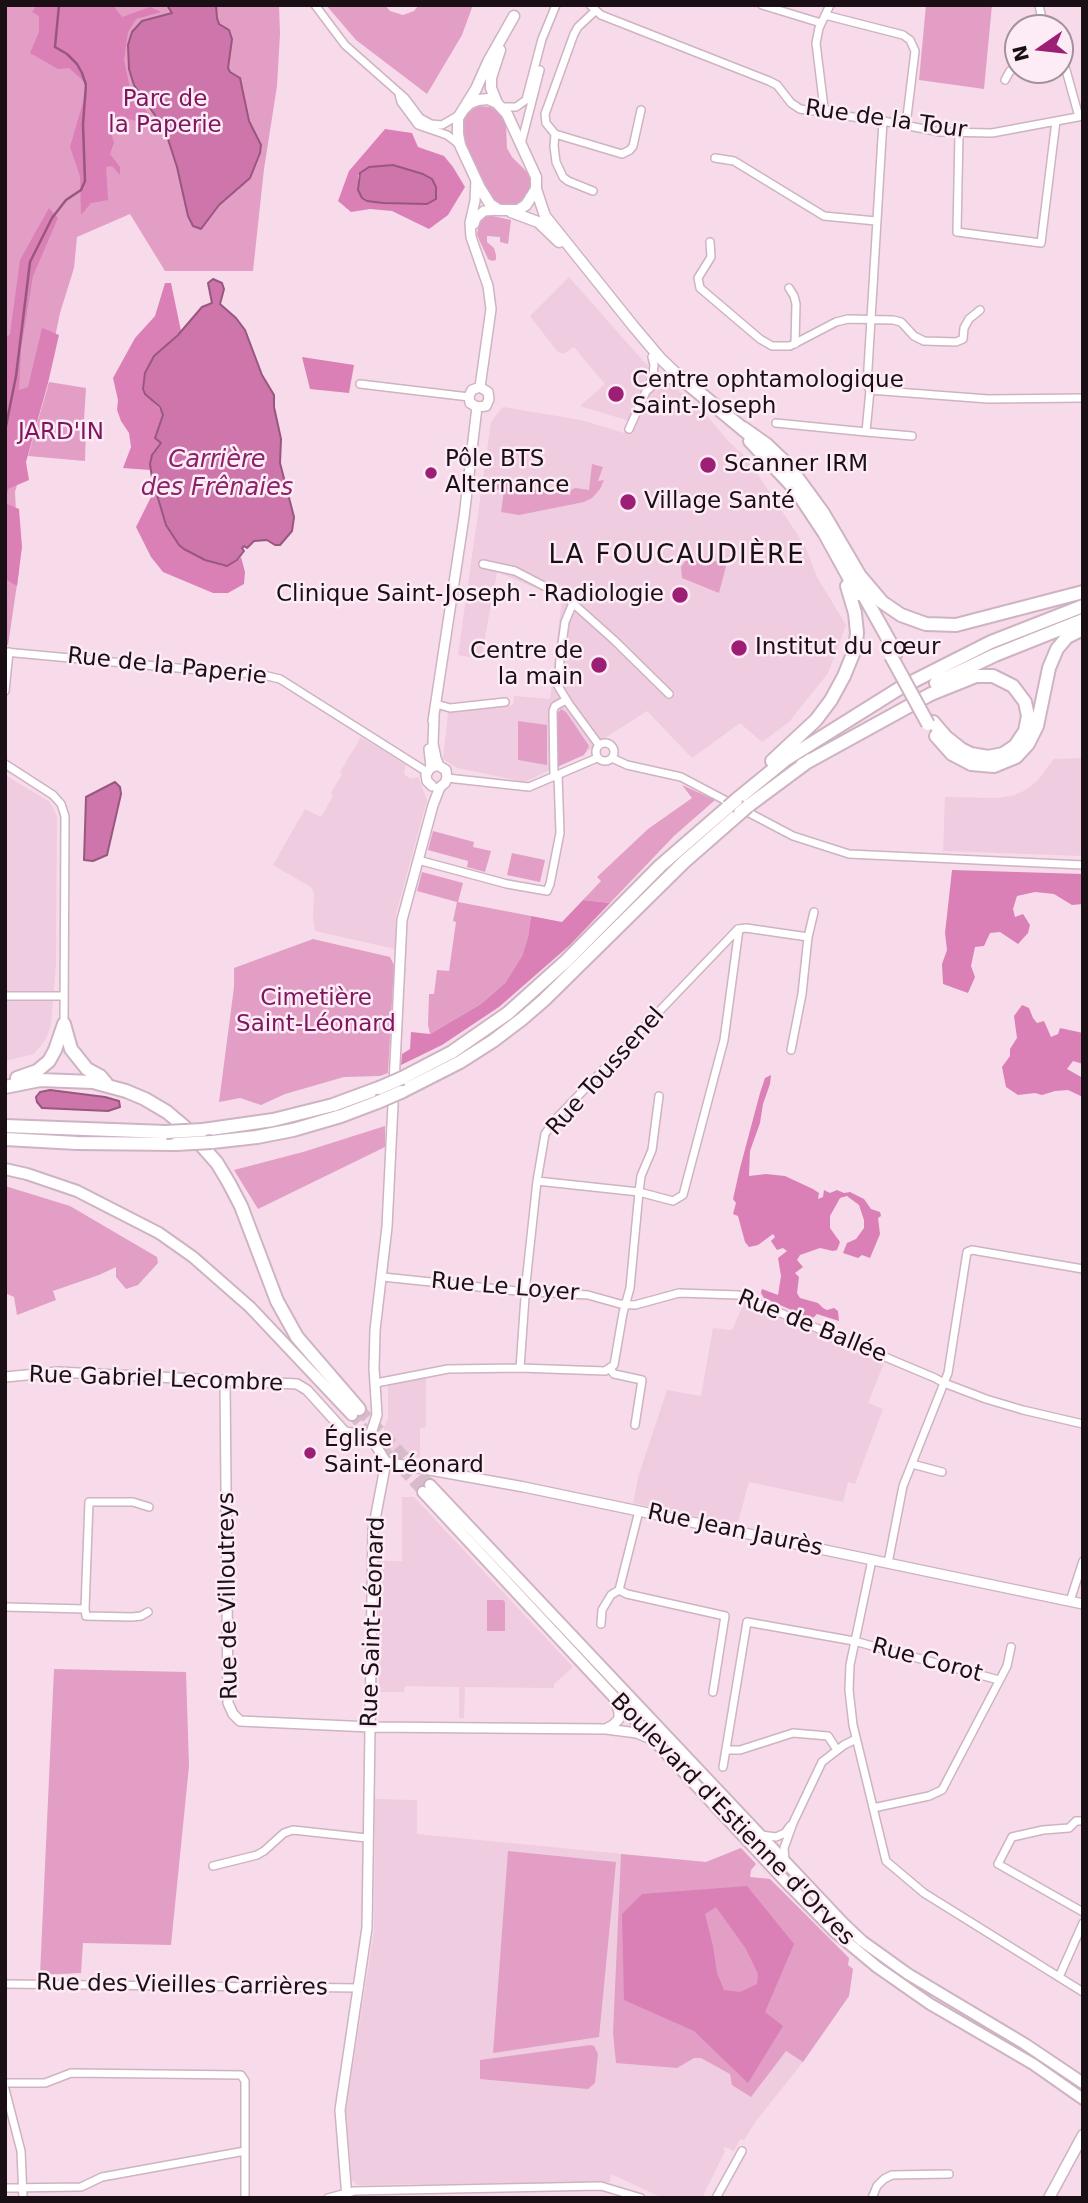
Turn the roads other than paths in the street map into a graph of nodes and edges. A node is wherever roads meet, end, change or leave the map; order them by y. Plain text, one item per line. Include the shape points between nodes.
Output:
1 (315, 5) edge
2 (556, 5) edge
3 (762, 5) edge
4 (830, 5) edge
5 (592, 8) edge
6 (516, 10) edge
7 (825, 15) junction
8 (821, 23) junction
9 (548, 24) junction
10 (1070, 84) edge
11 (398, 93) junction
12 (499, 105) junction
13 (824, 108) junction
14 (641, 110) dead end
15 (461, 112) junction
16 (1081, 116) edge
17 (883, 121) junction
18 (1056, 121) junction
19 (906, 125) junction
20 (959, 133) junction
21 (555, 134) junction
22 (460, 145) junction
23 (521, 145) junction
24 (715, 158) dead end
25 (476, 178) junction
26 (536, 189) junction
27 (593, 191) dead end
28 (504, 210) junction
29 (876, 221) junction
30 (471, 228) junction
31 (710, 242) dead end
32 (789, 288) dead end
33 (980, 310) dead end
34 (872, 320) junction
35 (795, 344) junction
36 (652, 357) junction
37 (679, 379) junction
38 (360, 384) dead end
39 (480, 387) junction
40 (869, 388) junction
41 (646, 392) junction
42 (469, 397) junction
43 (1083, 398) edge
44 (477, 407) junction
45 (776, 423) dead end
46 (743, 428) junction
47 (629, 429) dead end
48 (866, 432) junction
49 (912, 436) dead end
50 (785, 472) junction
51 (825, 534) junction
52 (483, 564) dead end
53 (1083, 592) edge
54 (573, 603) junction
55 (1083, 606) edge
56 (1083, 620) edge
57 (1083, 629) edge
58 (7, 652) edge
59 (894, 654) junction
60 (5, 691) edge
61 (669, 694) dead end
62 (566, 700) junction
63 (505, 702) dead end
64 (436, 704) junction
65 (930, 723) junction
66 (599, 745) junction
67 (597, 758) junction
68 (612, 758) junction
69 (5, 764) edge
70 (803, 765) junction
71 (433, 769) junction
72 (556, 776) junction
73 (447, 778) junction
74 (436, 786) junction
75 (729, 802) junction
76 (418, 860) junction
77 (1083, 865) edge
78 (814, 912) dead end
79 (739, 929) junction
80 (808, 937) junction
81 (5, 996) edge
82 (64, 996) junction
83 (64, 1024) junction
84 (791, 1050) dead end
85 (5, 1085) edge
86 (108, 1086) junction
87 (379, 1095) junction
88 (659, 1096) dead end
89 (5, 1126) edge
90 (5, 1139) edge
91 (5, 1169) edge
92 (537, 1181) junction
93 (639, 1192) junction
94 (1083, 1269) edge
95 (383, 1277) junction
96 (525, 1291) junction
97 (626, 1304) junction
98 (520, 1368) junction
99 (610, 1369) junction
100 (5, 1377) edge
101 (225, 1380) junction
102 (376, 1383) junction
103 (944, 1383) junction
104 (355, 1412) joint
105 (1082, 1421) edge
106 (635, 1425) dead end
107 (370, 1436) junction
108 (386, 1462) junction
109 (912, 1464) junction
110 (942, 1472) dead end
111 (149, 1507) dead end
112 (639, 1511) junction
113 (872, 1560) junction
114 (1083, 1561) edge
115 (888, 1563) junction
116 (619, 1590) junction
117 (1070, 1601) junction
118 (1083, 1604) edge
119 (5, 1607) edge
120 (85, 1609) junction
121 (148, 1612) dead end
122 (601, 1624) dead end
123 (854, 1642) junction
124 (1011, 1647) dead end
125 (999, 1681) junction
126 (713, 1692) dead end
127 (614, 1697) junction
128 (370, 1727) junction
129 (606, 1729) junction
130 (856, 1739) junction
131 (656, 1741) junction
132 (837, 1749) junction
133 (726, 1750) junction
134 (723, 1767) dead end
135 (873, 1808) junction
136 (1083, 1821) edge
137 (793, 1823) junction
138 (757, 1834) junction
139 (367, 1838) junction
140 (786, 1865) junction
141 (213, 1866) dead end
142 (1083, 1912) edge
143 (1083, 1923) edge
144 (1059, 1977) junction
145 (5, 1984) edge
146 (359, 1988) junction
147 (1083, 1992) edge
148 (5, 2083) edge
149 (1083, 2083) edge
150 (5, 2089) edge
151 (1083, 2099) edge
152 (1083, 2135) edge
153 (245, 2151) junction
154 (742, 2151) dead end
155 (949, 2174) dead end
156 (5, 2188) edge
157 (23, 2188) junction
158 (346, 2195) edge
159 (1051, 2197) edge
160 (23, 2198) edge
161 (245, 2198) edge
162 (328, 2198) edge
163 (641, 2198) edge
164 (716, 2198) edge
165 (872, 2198) edge

1 - 11 street via 348,49
2 - 9 street
3 - 8 street
4 - 7 street
5 - 13 street, Rue de la Tour via 769,80 800,109
5 - 21 street via 574,34 545,114
6 - 12 main road via 491,78
6 - 15 main road
7 - 8 street
7 - 19 street via 910,40 915,51
8 - 13 street via 816,48
9 - 12 street via 526,100 516,107
9 - 23 street
10 - 16 street
11 - 15 street via 431,124 445,124
11 - 22 street via 418,125
12 - 15 main road via 478,100
12 - 23 main road
13 - 17 street, Rue de la Tour via 831,114
14 - 21 street via 633,146 622,153
15 - 22 main road via 457,125
16 - 18 street, Rue de la Tour
17 - 19 street, Rue de la Tour
17 - 29 street
18 - 20 street, Rue de la Tour via 992,133
18 - 20 street via 1041,243 957,232
19 - 20 street, Rue de la Tour
21 - 27 street via 556,162 563,177
22 - 25 main road
23 - 26 main road via 536,177
24 - 29 street via 734,162 824,215
25 - 28 main road via 490,204
25 - 30 street
26 - 28 main road via 526,205
26 - 37 main road via 545,216
28 - 30 street via 481,212
28 - 36 main road via 538,222 553,235
29 - 34 street
30 - 39 street via 491,302
31 - 35 street via 712,254 699,275 700,288 764,342 777,347
32 - 35 street via 796,304
33 - 34 street via 956,342 924,341 901,322
34 - 35 street via 842,320
34 - 40 street
36 - 37 main road
36 - 41 street via 653,376
37 - 41 street via 655,383
37 - 46 highway
37 - 50 highway
38 - 42 street
39 - 42 street
39 - 44 street via 489,399
40 - 43 street via 988,399
40 - 48 street
41 - 47 street
42 - 44 street
44 - 64 street
45 - 48 street
46 - 50 highway
46 - 53 highway via 788,465 868,587 901,615 926,624 956,625
48 - 49 street
50 - 51 highway
50 - 59 highway via 828,530
51 - 59 highway
51 - 75 highway via 855,613 852,657 816,720
52 - 54 street via 515,571
54 - 61 street
54 - 62 street via 565,622 558,677
55 - 75 highway via 991,642 900,688 785,760
56 - 70 highway via 953,674
57 - 65 highway via 1057,649 1034,733 1012,760 990,766 965,762 943,746
58 - 60 street
58 - 71 street, Rue de la Paperie via 280,679
59 - 65 highway
62 - 66 street
62 - 72 street via 553,711
63 - 64 street via 450,708
64 - 71 street via 429,753
65 - 70 highway via 961,749 988,757 1014,746 1025,731 1028,716 1025,702 1013,686 993,676 976,676 931,694
66 - 67 street
66 - 68 street via 611,746
67 - 68 street via 603,762
67 - 72 street
68 - 77 street via 681,777 793,836 849,854
69 - 82 street via 53,795 65,816
70 - 87 highway, bridge via 684,862 529,1013 460,1062 401,1092
71 - 73 street via 446,770
71 - 74 street via 427,781
72 - 73 street via 525,787
72 - 76 street via 560,833 547,891
73 - 74 street
74 - 76 street
75 - 87 highway, bridge via 680,838 627,900 508,1013
76 - 95 street via 402,920
78 - 80 street
79 - 80 street
79 - 92 street, Rue Toussenel via 550,1127
79 - 93 street via 724,1040 683,1195 673,1201
80 - 84 street
81 - 82 street
82 - 83 street
83 - 85 highway via 49,1061
83 - 86 highway via 71,1049
85 - 86 highway via 61,1079
86 - 104 highway via 167,1112 217,1163 241,1206 277,1301 297,1337
87 - 89 highway, bridge via 203,1130
87 - 90 highway, bridge via 341,1116 257,1137 176,1144
88 - 93 street via 652,1150
91 - 104 main road via 77,1191 181,1249 250,1307
92 - 93 street
92 - 96 street, Rue Toussenel
93 - 97 street
94 - 103 street via 968,1251
95 - 96 street, Rue Le Loyer
95 - 102 street via 375,1330
96 - 97 street, Rue Le Loyer via 588,1295
96 - 98 street, Rue Toussenel
97 - 99 street via 616,1360
97 - 103 street, Rue de Ballée via 679,1293 738,1295
98 - 99 street
98 - 102 street via 448,1369
99 - 106 street via 642,1380
100 - 101 street, Rue Gabriel Lecombre via 58,1372
101 - 107 street, Rue Gabriel Lecombre via 300,1385 345,1432
101 - 128 street, Rue de Villoutreys via 228,1703 240,1721
102 - 107 street via 377,1415
103 - 105 street, Rue de Ballée via 1023,1410
103 - 109 street
107 - 108 street
108 - 112 street, Rue Jean Jaurès
108 - 128 street, Rue Saint-Léonard via 373,1531
109 - 110 street
109 - 115 street via 903,1486
111 - 120 street via 133,1502 89,1502
112 - 113 street, Rue Jean Jaurès
112 - 116 street
113 - 115 street, Rue Jean Jaurès
113 - 123 street
114 - 117 street
115 - 117 street, Rue Jean Jaurès
116 - 122 street via 602,1610
116 - 126 street via 724,1616
117 - 118 street, Rue Jean Jaurès
119 - 120 street
120 - 121 street via 86,1616 132,1617
123 - 125 street, Rue Corot
123 - 130 street via 849,1690
123 - 133 street, Rue Corot via 747,1622
124 - 125 street, Rue Corot
125 - 135 street, Rue Corot via 942,1790
127 - 129 street via 619,1719
127 - 131 main road, Boulevard d'Estienne d'Orves
127 - 138 main road, Boulevard d'Estienne d'Orves via 426,1489
128 - 129 street
128 - 139 street, Rue Saint-Léonard
129 - 131 street via 638,1733
130 - 132 street
130 - 135 street
131 - 151 main road, Boulevard d'Estienne d'Orves via 787,1883 855,1949 929,2004 1033,2064
132 - 133 street via 828,1736 793,1733
132 - 137 street via 822,1762
133 - 134 street
135 - 144 street via 883,1853 894,1869 924,1893
136 - 142 street via 1069,1828 1012,1837 998,1864
137 - 138 street via 776,1838
137 - 140 street via 784,1848
138 - 140 main road, Boulevard d'Estienne d'Orves
139 - 141 street via 293,1830 257,1855
139 - 146 street, Rue Saint-Léonard via 368,1928
140 - 149 main road, Boulevard d'Estienne d'Orves via 885,1958
143 - 144 street
144 - 147 street
145 - 146 street, Rue des Vieilles Carrières
146 - 158 street, Rue Saint-Léonard via 340,2110
148 - 153 street via 45,2083 71,2073 238,2074 245,2081
150 - 157 street via 18,2134
152 - 159 main road
153 - 157 street via 102,2177 81,2187
153 - 161 street
154 - 164 street
155 - 165 street via 892,2175 877,2186
156 - 157 street
157 - 160 street
158 - 162 street
158 - 163 street via 601,2186

